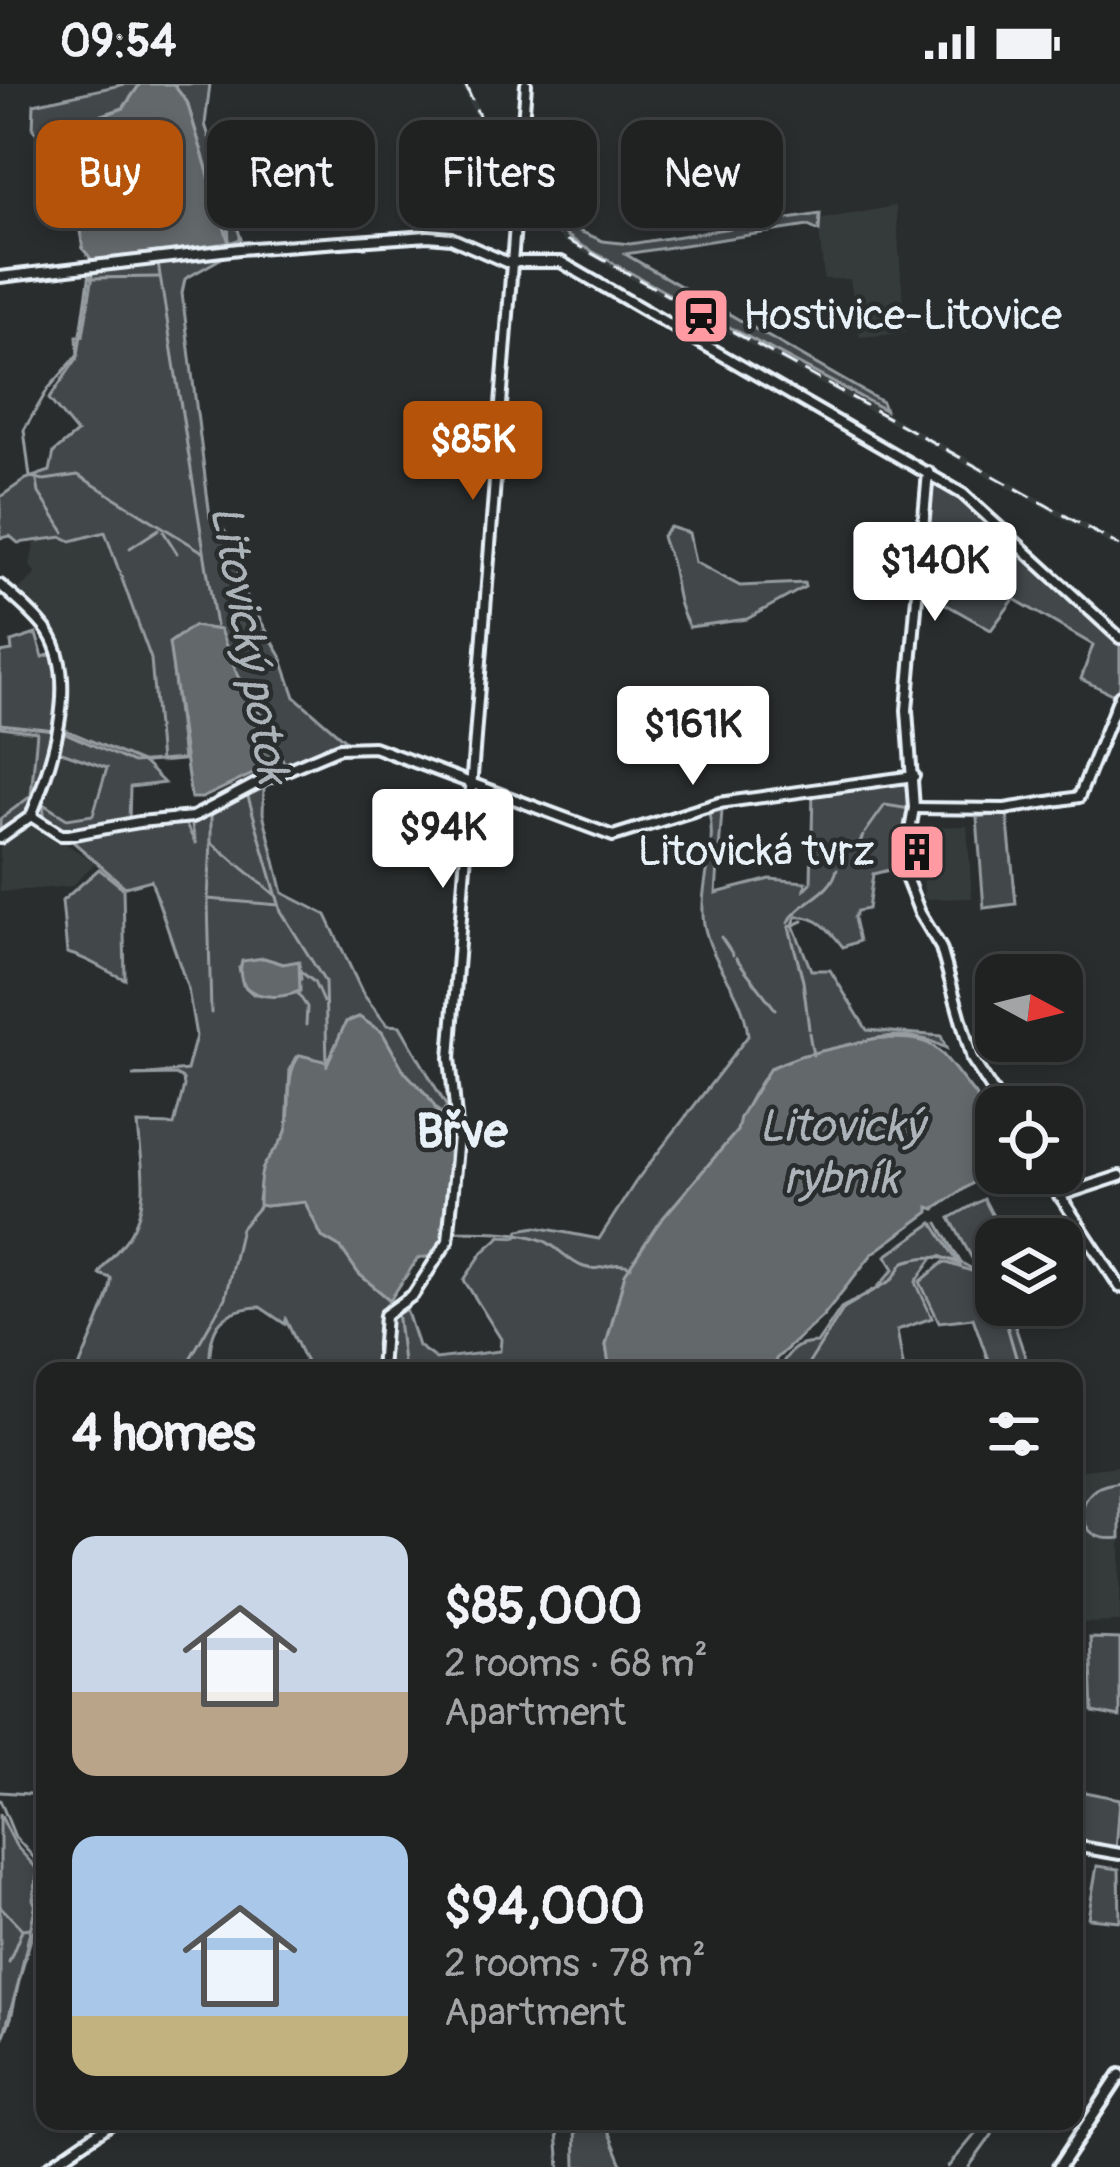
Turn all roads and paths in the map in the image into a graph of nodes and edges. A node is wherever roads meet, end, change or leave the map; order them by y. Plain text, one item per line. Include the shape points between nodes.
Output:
1 (526, 84) edge
2 (513, 263) junction
3 (0, 277) edge
4 (928, 472) junction
5 (0, 585) edge
6 (1120, 638) edge
7 (1120, 695) edge
8 (914, 776) junction
9 (473, 784) junction
10 (914, 808) junction
11 (31, 816) junction
12 (0, 838) edge
13 (989, 1086) edge
14 (1120, 1176) edge
15 (1059, 1196) joint
16 (1120, 1288) edge
17 (382, 1362) edge
18 (1083, 1848) edge
19 (1120, 1854) edge
20 (1120, 2075) edge
21 (102, 2130) edge
22 (1083, 2130) edge
23 (1083, 2130) edge
24 (48, 2167) edge
25 (1058, 2167) edge

1 - 2 street
2 - 3 street via 428,236
2 - 4 street via 550,260 586,275
2 - 9 street
4 - 6 street via 963,494
4 - 8 street via 908,710
5 - 11 street via 46,630 60,670 58,733
7 - 10 street via 1079,797 1005,809
8 - 9 street via 719,802 613,836
8 - 10 street
9 - 11 street via 351,745 193,817 69,836
9 - 17 street via 450,1067 458,1137 448,1241 418,1288 384,1320
10 - 13 street via 903,870 941,948 972,1059
11 - 12 street
14 - 15 street
15 - 16 street
18 - 19 street
20 - 23 main road
21 - 24 street
22 - 25 main road

